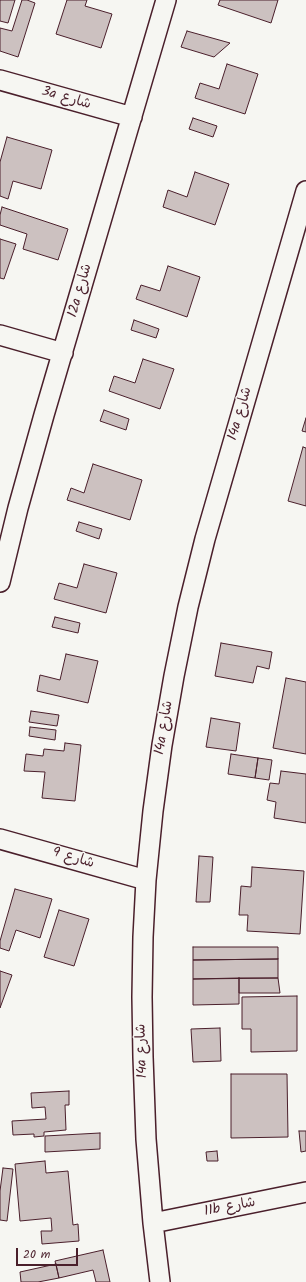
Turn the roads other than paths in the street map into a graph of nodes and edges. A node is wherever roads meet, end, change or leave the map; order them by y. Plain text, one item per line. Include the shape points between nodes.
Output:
1 (166, 0) edge
2 (0, 80) edge
3 (132, 117) junction
4 (306, 191) edge
5 (0, 335) edge
6 (63, 353) junction
7 (0, 582) edge
8 (0, 839) edge
9 (146, 880) junction
10 (306, 1192) edge
11 (153, 1223) junction
12 (160, 1282) edge

1 - 3 street, 12a شارع
2 - 3 street, 3a شارع
3 - 6 street, 12a شارع
4 - 9 street, 14a شارع via 224,472 188,607 162,745
5 - 6 street
6 - 7 street, 12a شارع via 20,501
8 - 9 street, شارع 9
9 - 11 street, 14a شارع via 142,997 143,1057
10 - 11 street, 11b شارع
11 - 12 street, 14a شارع

